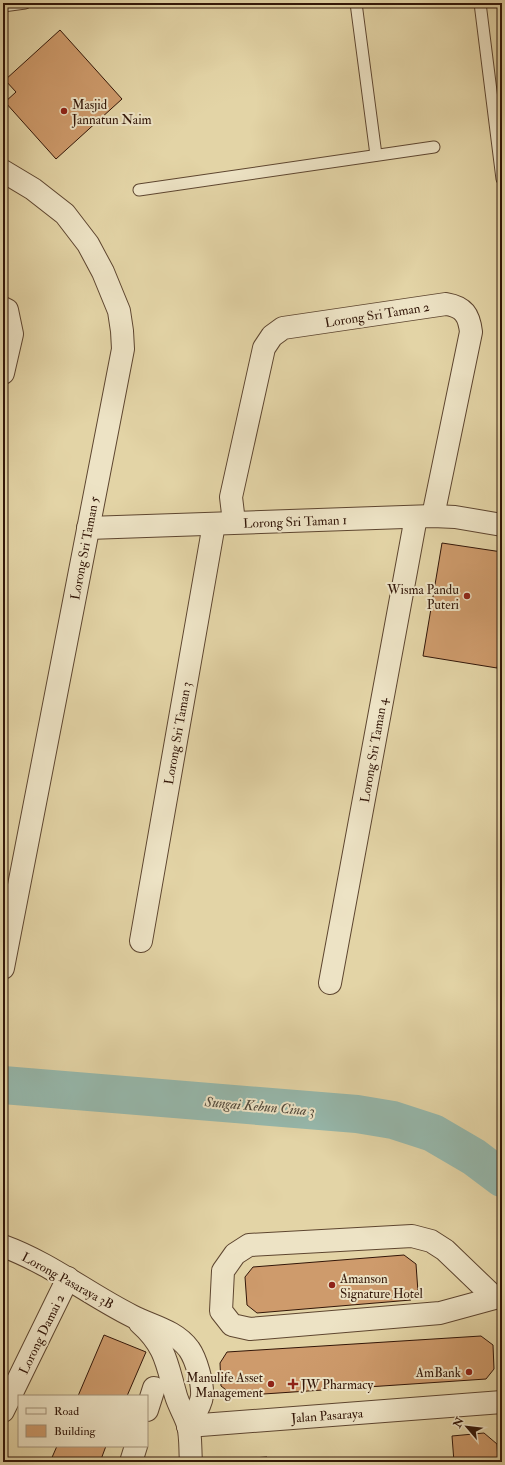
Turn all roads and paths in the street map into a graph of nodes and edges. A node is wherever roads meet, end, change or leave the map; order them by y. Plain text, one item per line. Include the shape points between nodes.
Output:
1 (26, 3) edge
2 (356, 3) edge
3 (480, 3) edge
4 (3, 6) edge
5 (500, 141) edge
6 (434, 147) dead end
7 (376, 155) junction
8 (3, 171) edge
9 (502, 179) edge
10 (139, 190) dead end
11 (3, 308) edge
12 (3, 373) edge
13 (425, 517) junction
14 (224, 523) junction
15 (502, 524) edge
16 (88, 528) junction
17 (141, 941) dead end
18 (3, 968) edge
19 (330, 984) dead end
20 (3, 1246) edge
21 (68, 1278) junction
22 (498, 1303) edge
23 (154, 1388) dead end
24 (502, 1402) edge
25 (148, 1407) edge
26 (3, 1411) edge
27 (188, 1426) junction
28 (136, 1447) edge
29 (131, 1462) edge
30 (191, 1462) edge

1 - 4 lane
2 - 7 lane
3 - 5 lane
5 - 9 lane
6 - 7 lane
7 - 10 lane
8 - 16 street, Lorong Sri Taman 5 via 33,189 65,214 88,244 103,272 118,311 122,349
11 - 12 street via 7,310 12,334
13 - 14 street, Lorong Sri Taman 1
13 - 14 street, Lorong Sri Taman 2 via 471,332 470,322 464,313 457,306 446,304 283,328 272,336 264,348
13 - 15 street, Lorong Sri Taman 1 via 455,517
13 - 19 street, Lorong Sri Taman 4
14 - 16 street, Lorong Sri Taman 1
14 - 17 street, Lorong Sri Taman 3
16 - 18 street, Lorong Sri Taman 5
20 - 21 street, Lorong Pasaraya 3B
21 - 26 street, Lorong Damai 2
21 - 27 street, Lorong Pasaraya 3B via 131,1316 148,1330 167,1360
22 - 22 street via 445,1250 430,1241 412,1236 249,1245 235,1254 223,1271 221,1311 232,1325 250,1329 440,1313
23 - 25 street
24 - 27 street, Jalan Pasaraya
27 - 30 street
28 - 29 street

